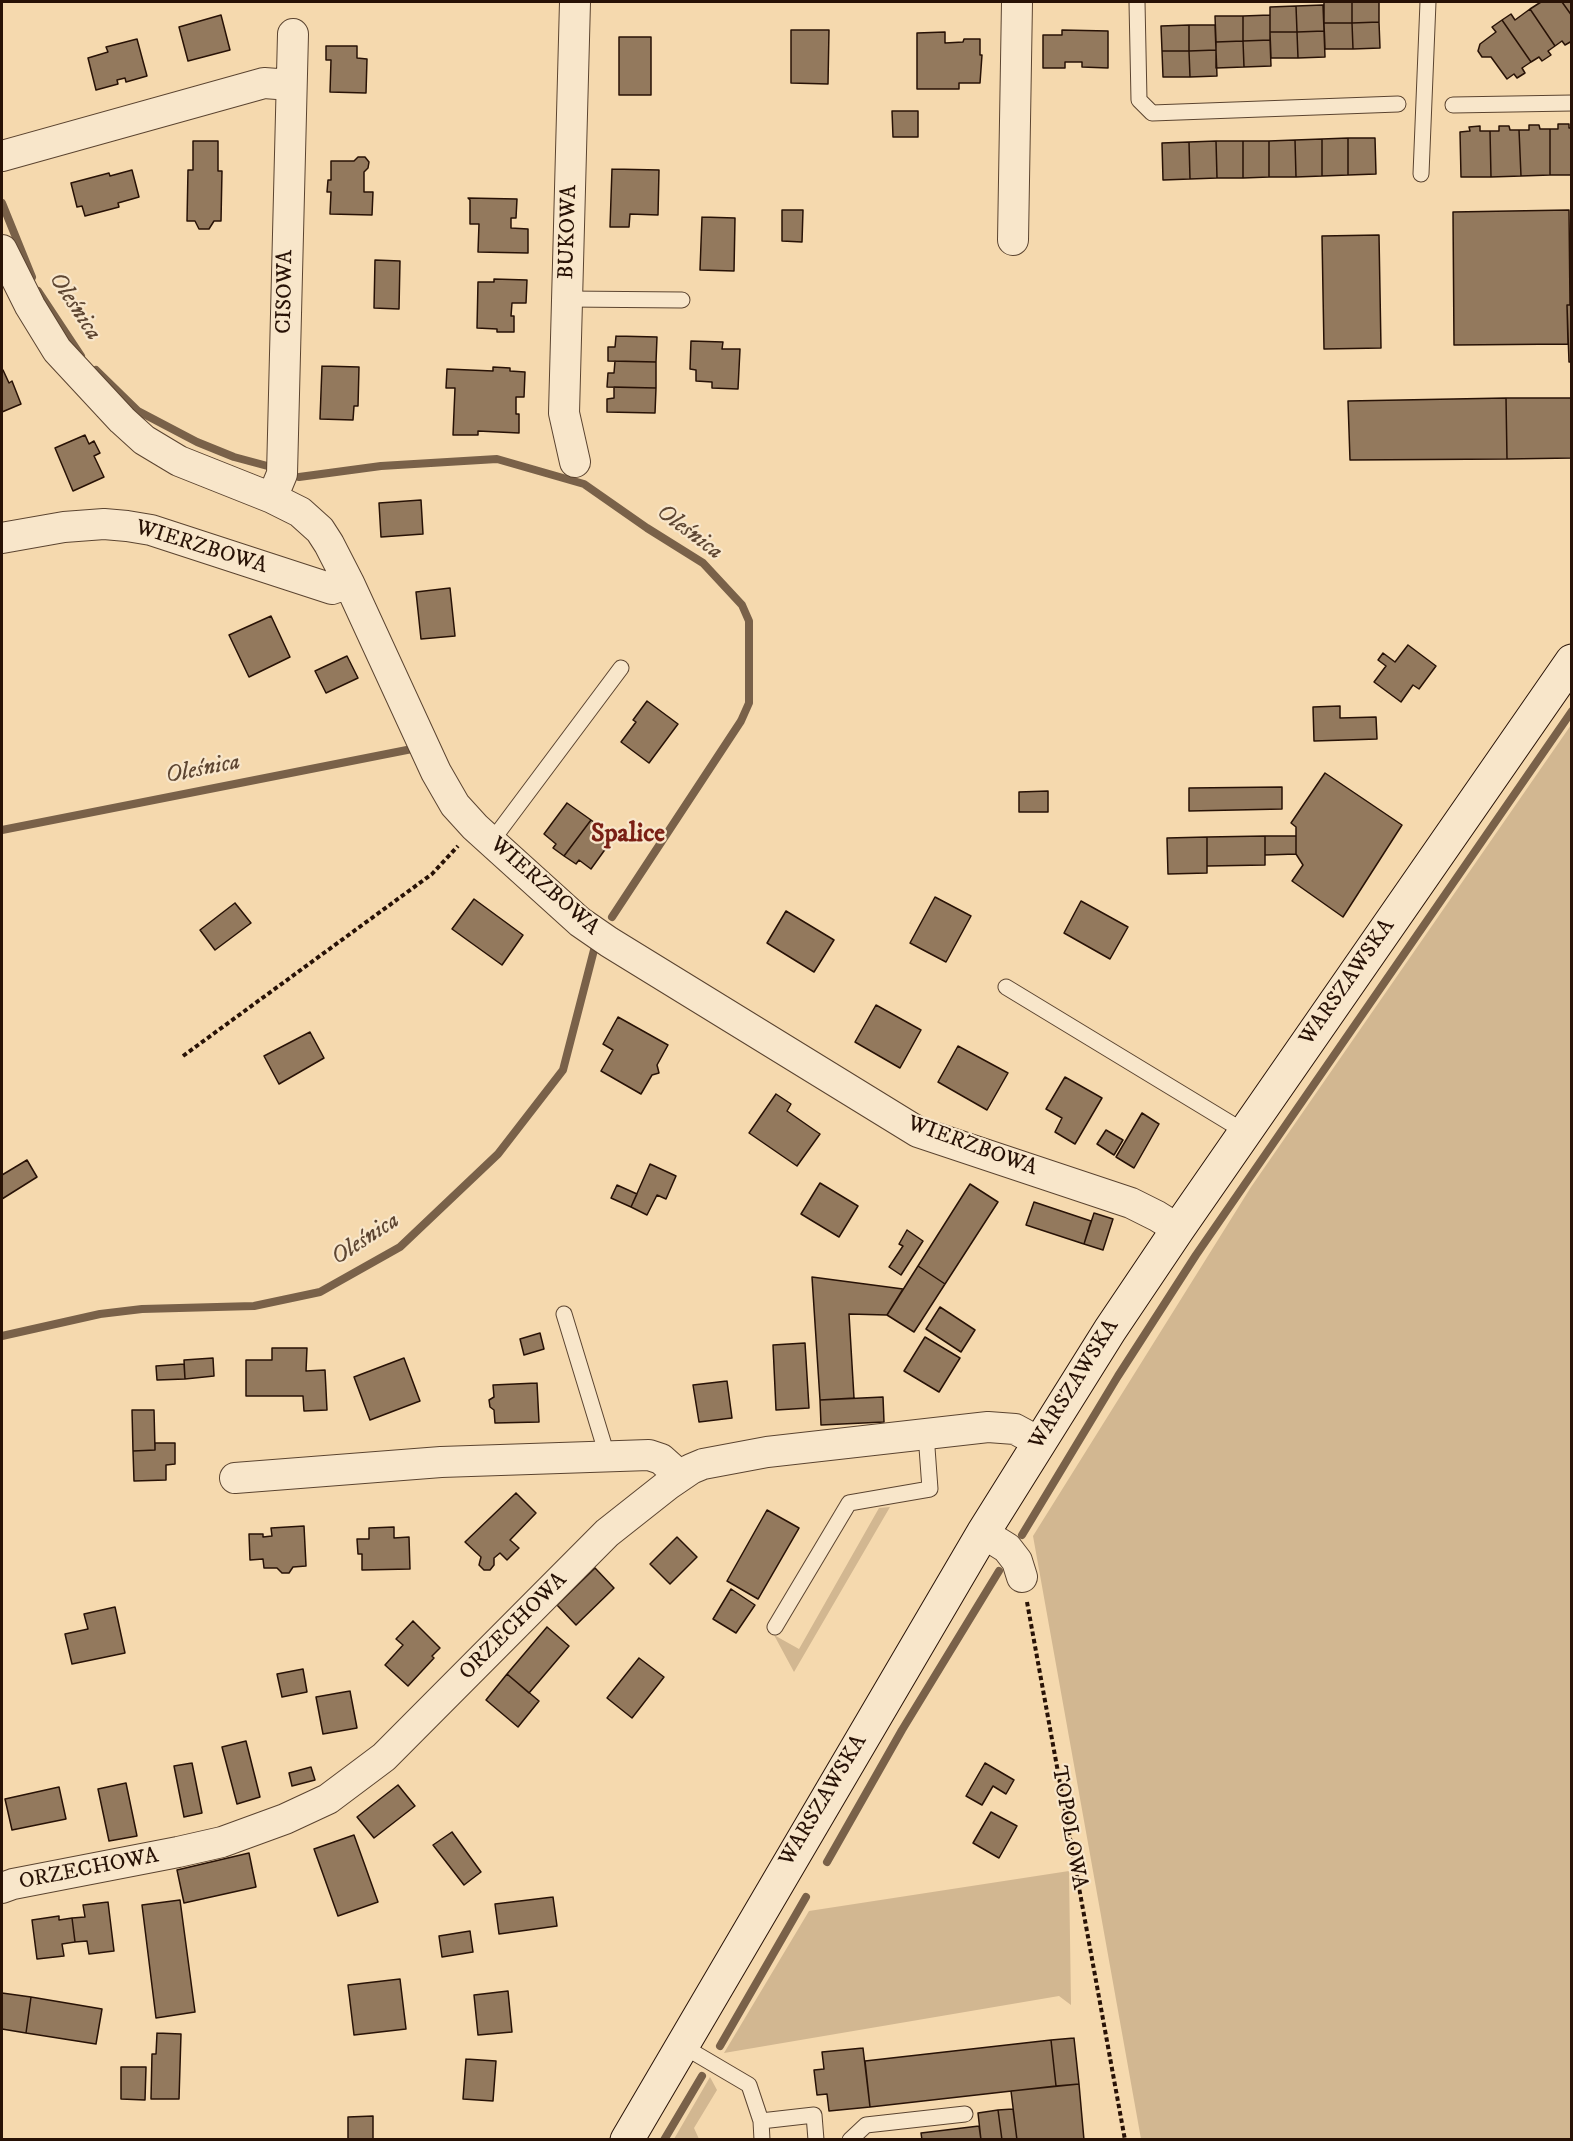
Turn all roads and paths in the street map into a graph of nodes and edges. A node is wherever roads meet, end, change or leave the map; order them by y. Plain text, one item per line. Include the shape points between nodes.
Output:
1 (575, 2) edge
2 (1017, 2) edge
3 (1137, 2) edge
4 (1428, 2) edge
5 (293, 34) dead end
6 (291, 85) junction
7 (1398, 104) dead end
8 (1572, 104) edge
9 (1452, 105) dead end
10 (2, 156) edge
11 (1421, 174) dead end
12 (1013, 240) dead end
13 (2, 250) edge
14 (567, 299) junction
15 (682, 300) dead end
16 (575, 462) dead end
17 (272, 498) junction
18 (2, 538) edge
19 (349, 583) junction
20 (1572, 661) edge
21 (621, 668) dead end
22 (483, 835) junction
23 (1005, 987) dead end
24 (183, 1056) dead end
25 (1245, 1132) junction
26 (1178, 1229) junction
27 (564, 1314) dead end
28 (926, 1434) junction
29 (1040, 1442) junction
30 (605, 1456) junction
31 (680, 1476) junction
32 (235, 1478) dead end
33 (983, 1533) junction
34 (1022, 1577) joint
35 (775, 1627) dead end
36 (2, 1888) edge
37 (681, 2045) junction
38 (965, 2114) dead end
39 (761, 2121) junction
40 (627, 2139) edge
41 (762, 2139) edge
42 (816, 2139) edge
43 (850, 2139) edge
44 (1125, 2139) edge

1 - 14 street, BUKOWA
2 - 12 street
3 - 7 lane via 1139,100 1152,113
4 - 11 lane
5 - 6 street, CISOWA
6 - 10 street via 264,83
6 - 17 street, CISOWA via 282,474
8 - 9 lane
13 - 17 street via 57,350 122,420 144,440 179,462
14 - 15 lane
14 - 16 street, BUKOWA via 564,413
17 - 19 street via 300,512 320,530
18 - 19 street, WIERZBOWA via 63,527 127,526 151,530 332,589
19 - 22 street, WIERZBOWA via 436,772 455,805
20 - 25 main road, WARSZAWSKA
21 - 22 lane
22 - 24 path
22 - 26 street, WIERZBOWA via 580,922 918,1132 1131,1203
23 - 25 lane
25 - 26 main road, WARSZAWSKA
26 - 29 main road, WARSZAWSKA
27 - 30 lane
28 - 29 street, ORZECHOWA via 1004,1427
28 - 31 street, ORZECHOWA via 759,1453 703,1464
28 - 35 lane via 930,1489 849,1503
29 - 33 main road, WARSZAWSKA
30 - 31 street via 657,1457
30 - 32 street via 441,1462
31 - 36 street, ORZECHOWA via 607,1533 384,1757 328,1798 285,1820 222,1842
33 - 34 street via 1007,1548
33 - 37 main road, WARSZAWSKA
34 - 44 path, TOPOLOWA
37 - 39 lane via 749,2085
37 - 40 main road, WARSZAWSKA
38 - 43 lane via 866,2125
39 - 41 lane
39 - 42 lane via 813,2115

